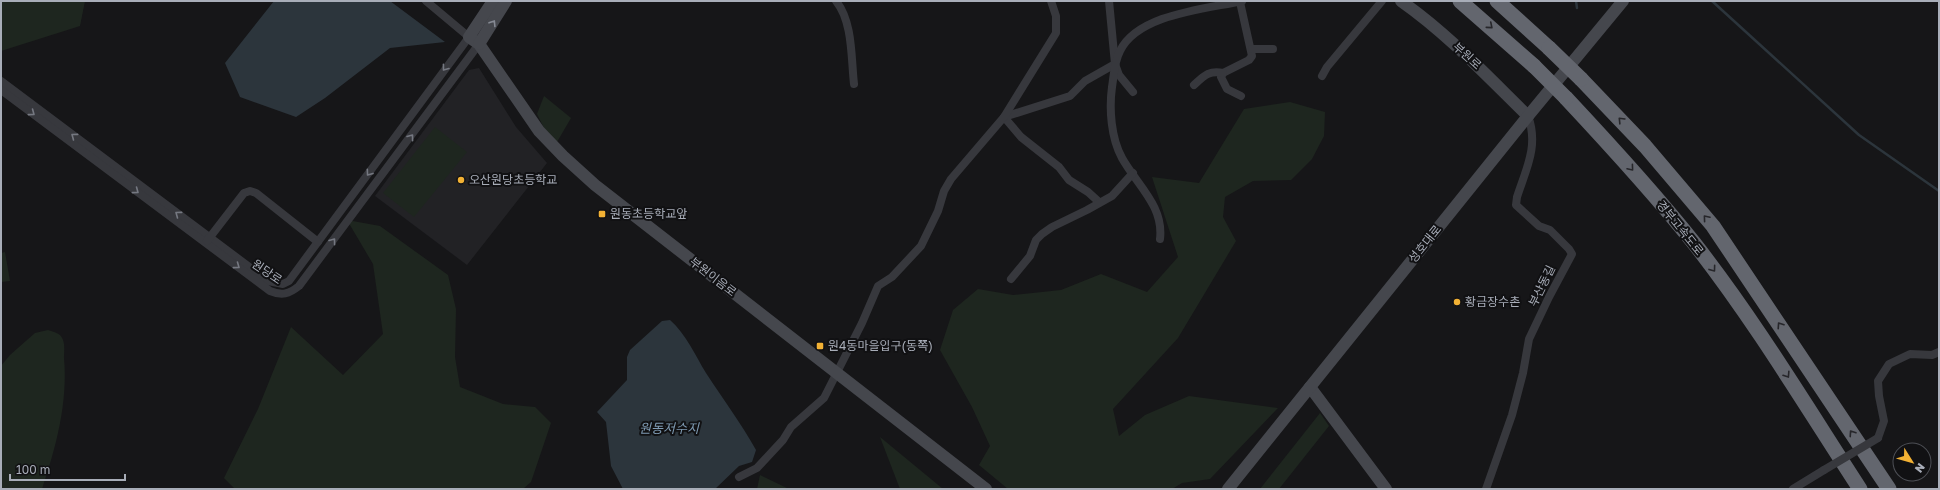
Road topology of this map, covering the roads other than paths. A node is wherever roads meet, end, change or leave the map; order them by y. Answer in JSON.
{"nodes":[{"id":1,"x":426,"y":1,"type":"edge"},
{"id":2,"x":493,"y":1,"type":"edge"},
{"id":3,"x":506,"y":1,"type":"edge"},
{"id":4,"x":836,"y":1,"type":"edge"},
{"id":5,"x":1051,"y":1,"type":"edge"},
{"id":6,"x":1109,"y":1,"type":"edge"},
{"id":7,"x":1241,"y":1,"type":"edge"},
{"id":8,"x":1382,"y":1,"type":"edge"},
{"id":9,"x":1401,"y":1,"type":"edge"},
{"id":10,"x":1460,"y":1,"type":"edge"},
{"id":11,"x":1497,"y":1,"type":"edge"},
{"id":12,"x":1623,"y":1,"type":"edge"},
{"id":13,"x":469,"y":37,"type":"junction"},
{"id":14,"x":479,"y":44,"type":"junction"},
{"id":15,"x":1252,"y":49,"type":"junction"},
{"id":16,"x":1273,"y":49,"type":"dead end"},
{"id":17,"x":1115,"y":64,"type":"junction"},
{"id":18,"x":1223,"y":73,"type":"junction"},
{"id":19,"x":1322,"y":76,"type":"dead end"},
{"id":20,"x":1,"y":81,"type":"edge"},
{"id":21,"x":854,"y":84,"type":"dead end"},
{"id":22,"x":1194,"y":85,"type":"dead end"},
{"id":23,"x":1,"y":90,"type":"edge"},
{"id":24,"x":1132,"y":92,"type":"dead end"},
{"id":25,"x":1241,"y":96,"type":"dead end"},
{"id":26,"x":1528,"y":116,"type":"junction"},
{"id":27,"x":1004,"y":117,"type":"junction"},
{"id":28,"x":1133,"y":173,"type":"junction"},
{"id":29,"x":1099,"y":202,"type":"junction"},
{"id":30,"x":1160,"y":239,"type":"dead end"},
{"id":31,"x":207,"y":240,"type":"junction"},
{"id":32,"x":318,"y":242,"type":"junction"},
{"id":33,"x":1012,"y":279,"type":"dead end"},
{"id":34,"x":1939,"y":352,"type":"edge"},
{"id":35,"x":837,"y":373,"type":"junction"},
{"id":36,"x":1310,"y":387,"type":"junction"},
{"id":37,"x":739,"y":477,"type":"dead end"},
{"id":38,"x":986,"y":489,"type":"edge"},
{"id":39,"x":1228,"y":489,"type":"edge"},
{"id":40,"x":1386,"y":489,"type":"edge"},
{"id":41,"x":1486,"y":489,"type":"edge"},
{"id":42,"x":1792,"y":489,"type":"edge"},
{"id":43,"x":1860,"y":489,"type":"edge"},
{"id":44,"x":1889,"y":489,"type":"edge"}],
"edges":[{"from":1,"to":13,"type":"street"},
{"from":2,"to":13,"type":"street"},
{"from":14,"to":3,"type":"street","one_way":true},
{"from":4,"to":21,"type":"street"},
{"from":5,"to":27,"type":"street"},
{"from":6,"to":17,"type":"street"},
{"from":7,"to":15,"type":"street"},
{"from":7,"to":17,"type":"street"},
{"from":8,"to":19,"type":"street"},
{"from":9,"to":26,"type":"street","name":"부원로"},
{"from":10,"to":43,"type":"highway","name":"경부고속도로","one_way":true,"bridge":true},
{"from":44,"to":11,"type":"highway","one_way":true,"bridge":true},
{"from":12,"to":26,"type":"street","name":"성호대로"},
{"from":13,"to":14,"type":"street","name":"부원이음로"},
{"from":13,"to":32,"type":"street","name":"원당로","one_way":true},
{"from":31,"to":14,"type":"street","name":"원당로","one_way":true},
{"from":14,"to":35,"type":"street","name":"부원이음로"},
{"from":15,"to":16,"type":"street"},
{"from":15,"to":18,"type":"street"},
{"from":17,"to":24,"type":"street"},
{"from":17,"to":27,"type":"street"},
{"from":17,"to":28,"type":"street"},
{"from":18,"to":22,"type":"street"},
{"from":18,"to":25,"type":"street"},
{"from":31,"to":20,"type":"street","name":"원당로","one_way":true},
{"from":23,"to":31,"type":"street","name":"원당로","one_way":true},
{"from":26,"to":36,"type":"street","name":"성호대로"},
{"from":26,"to":41,"type":"street","name":"부산동길"},
{"from":27,"to":29,"type":"street"},
{"from":27,"to":35,"type":"street"},
{"from":28,"to":29,"type":"street"},
{"from":28,"to":30,"type":"street"},
{"from":29,"to":33,"type":"street"},
{"from":31,"to":32,"type":"street","name":"원당로"},
{"from":31,"to":32,"type":"street"},
{"from":34,"to":42,"type":"street","bridge":true},
{"from":35,"to":37,"type":"street"},
{"from":35,"to":38,"type":"street","name":"부원이음로"},
{"from":36,"to":39,"type":"street","name":"성호대로"},
{"from":36,"to":40,"type":"street"}]}
